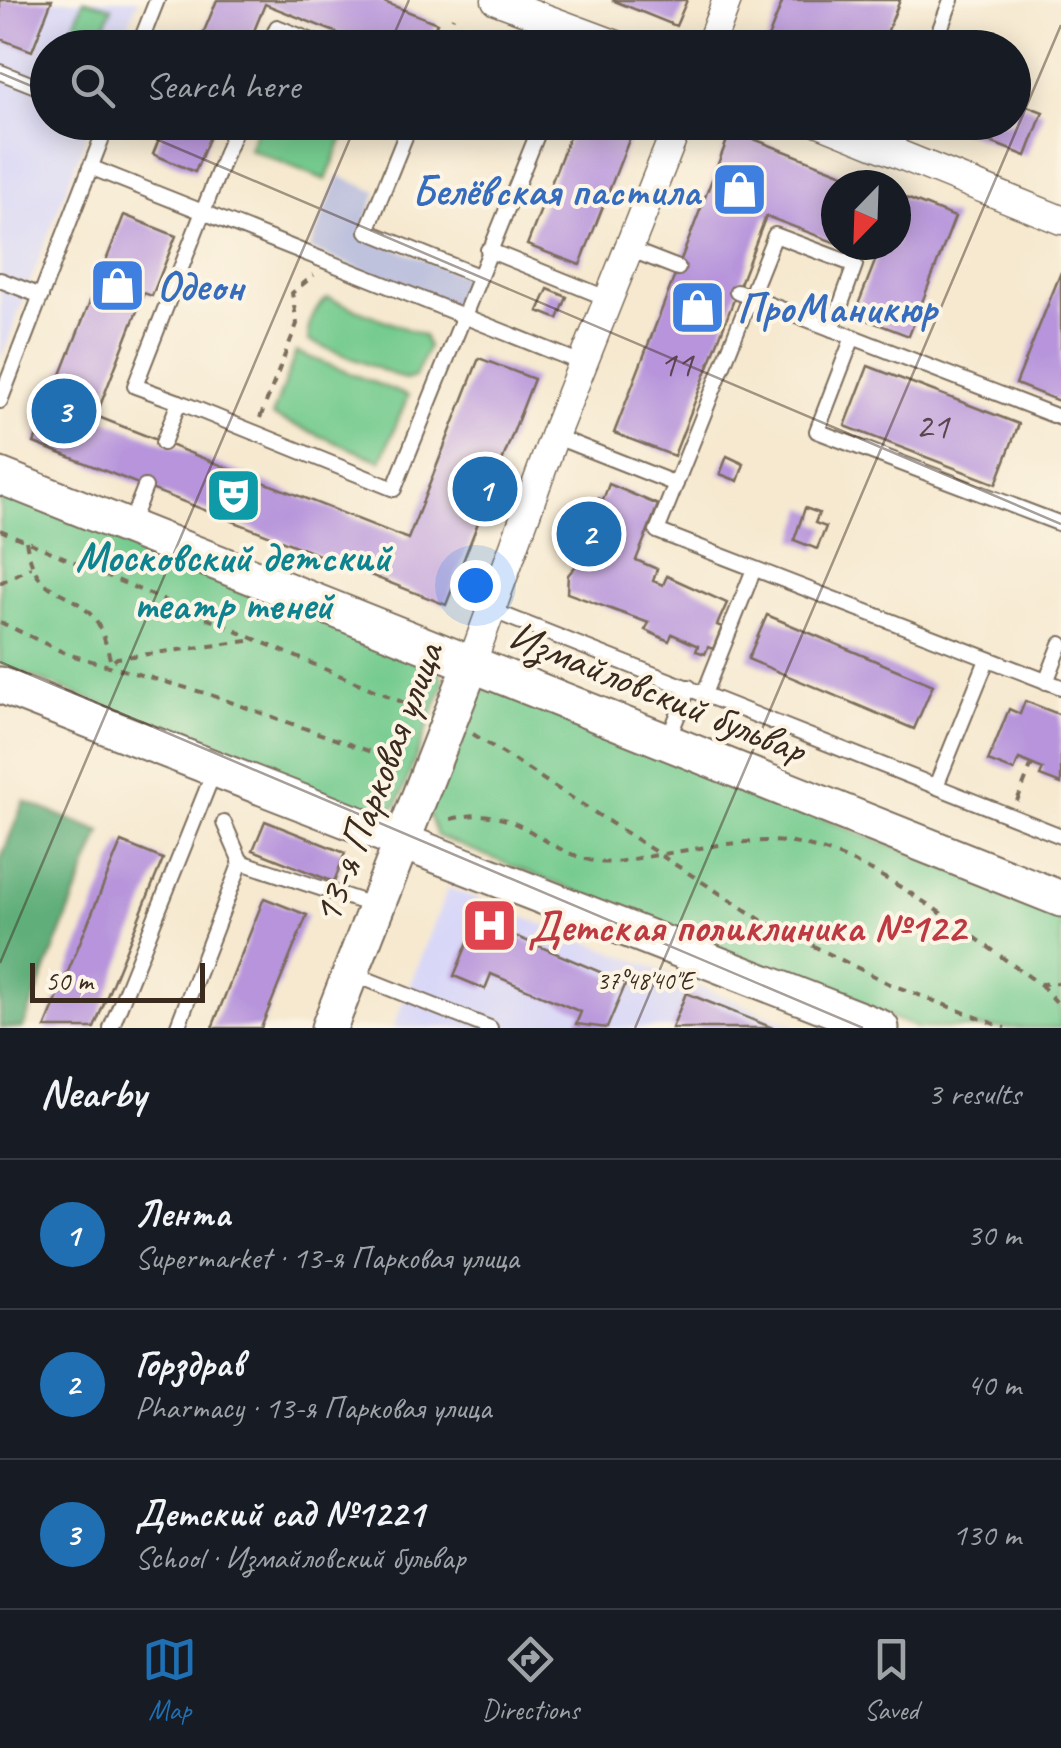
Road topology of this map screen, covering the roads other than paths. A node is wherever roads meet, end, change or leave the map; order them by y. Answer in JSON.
{"nodes":[{"id":1,"x":157,"y":0,"type":"edge"},
{"id":2,"x":496,"y":0,"type":"edge"},
{"id":3,"x":727,"y":0,"type":"edge"},
{"id":4,"x":950,"y":0,"type":"edge"},
{"id":5,"x":145,"y":30,"type":"edge"},
{"id":6,"x":577,"y":30,"type":"edge"},
{"id":7,"x":716,"y":30,"type":"edge"},
{"id":8,"x":939,"y":30,"type":"edge"},
{"id":9,"x":0,"y":72,"type":"edge"},
{"id":10,"x":30,"y":84,"type":"edge"},
{"id":11,"x":101,"y":140,"type":"edge"},
{"id":12,"x":231,"y":140,"type":"edge"},
{"id":13,"x":404,"y":140,"type":"edge"},
{"id":14,"x":535,"y":140,"type":"edge"},
{"id":15,"x":672,"y":140,"type":"edge"},
{"id":16,"x":864,"y":140,"type":"edge"},
{"id":17,"x":898,"y":140,"type":"edge"},
{"id":18,"x":894,"y":152,"type":"junction"},
{"id":19,"x":90,"y":167,"type":"junction"},
{"id":20,"x":202,"y":212,"type":"junction"},
{"id":21,"x":1061,"y":220,"type":"edge"},
{"id":22,"x":629,"y":248,"type":"junction"},
{"id":23,"x":488,"y":250,"type":"junction"},
{"id":24,"x":678,"y":268,"type":"dead end"},
{"id":25,"x":478,"y":276,"type":"junction"},
{"id":26,"x":0,"y":280,"type":"edge"},
{"id":27,"x":744,"y":295,"type":"junction"},
{"id":28,"x":40,"y":296,"type":"junction"},
{"id":29,"x":610,"y":299,"type":"junction"},
{"id":30,"x":461,"y":316,"type":"junction"},
{"id":31,"x":832,"y":329,"type":"junction"},
{"id":32,"x":852,"y":337,"type":"junction"},
{"id":33,"x":584,"y":364,"type":"junction"},
{"id":34,"x":0,"y":402,"type":"edge"},
{"id":35,"x":179,"y":402,"type":"junction"},
{"id":36,"x":1061,"y":418,"type":"edge"},
{"id":37,"x":554,"y":436,"type":"junction"},
{"id":38,"x":163,"y":442,"type":"dead end"},
{"id":39,"x":0,"y":476,"type":"edge"},
{"id":40,"x":676,"y":484,"type":"junction"},
{"id":41,"x":145,"y":487,"type":"dead end"},
{"id":42,"x":1061,"y":524,"type":"edge"},
{"id":43,"x":129,"y":528,"type":"junction"},
{"id":44,"x":754,"y":569,"type":"junction"},
{"id":45,"x":491,"y":610,"type":"junction"},
{"id":46,"x":1061,"y":644,"type":"edge"},
{"id":47,"x":987,"y":660,"type":"junction"},
{"id":48,"x":471,"y":665,"type":"junction"},
{"id":49,"x":0,"y":685,"type":"edge"},
{"id":50,"x":1054,"y":685,"type":"edge"},
{"id":51,"x":688,"y":687,"type":"junction"},
{"id":52,"x":704,"y":694,"type":"junction"},
{"id":53,"x":667,"y":742,"type":"junction"},
{"id":54,"x":215,"y":769,"type":"junction"},
{"id":55,"x":936,"y":786,"type":"junction"},
{"id":56,"x":224,"y":823,"type":"dead end"},
{"id":57,"x":1061,"y":836,"type":"edge"},
{"id":58,"x":400,"y":843,"type":"junction"},
{"id":59,"x":240,"y":862,"type":"junction"},
{"id":60,"x":1061,"y":899,"type":"edge"},
{"id":61,"x":376,"y":906,"type":"junction"},
{"id":62,"x":351,"y":973,"type":"junction"},
{"id":63,"x":111,"y":1028,"type":"edge"},
{"id":64,"x":177,"y":1028,"type":"edge"},
{"id":65,"x":330,"y":1028,"type":"edge"},
{"id":66,"x":490,"y":1028,"type":"edge"},
{"id":67,"x":882,"y":1028,"type":"edge"}],
"edges":[{"from":1,"to":5,"type":"lane"},
{"from":2,"to":6,"type":"street"},
{"from":3,"to":7,"type":"street"},
{"from":4,"to":8,"type":"lane"},
{"from":9,"to":10,"type":"lane"},
{"from":11,"to":19,"type":"lane"},
{"from":12,"to":20,"type":"lane"},
{"from":13,"to":25,"type":"lane"},
{"from":14,"to":23,"type":"lane"},
{"from":15,"to":22,"type":"street","name":"13-я Парковая улица"},
{"from":16,"to":18,"type":"street"},
{"from":17,"to":18,"type":"lane"},
{"from":18,"to":21,"type":"street"},
{"from":19,"to":20,"type":"lane"},
{"from":19,"to":28,"type":"lane"},
{"from":20,"to":30,"type":"lane"},
{"from":20,"to":35,"type":"lane"},
{"from":22,"to":24,"type":"lane"},
{"from":22,"to":29,"type":"street","name":"13-я Парковая улица"},
{"from":23,"to":25,"type":"lane"},
{"from":23,"to":29,"type":"lane"},
{"from":25,"to":30,"type":"lane"},
{"from":26,"to":28,"type":"lane"},
{"from":27,"to":31,"type":"lane"},
{"from":27,"to":31,"type":"lane"},
{"from":27,"to":40,"type":"lane"},
{"from":28,"to":34,"type":"lane"},
{"from":29,"to":33,"type":"street","name":"13-я Парковая улица"},
{"from":30,"to":33,"type":"lane"},
{"from":30,"to":35,"type":"lane"},
{"from":31,"to":32,"type":"lane"},
{"from":32,"to":36,"type":"lane"},
{"from":32,"to":42,"type":"lane"},
{"from":33,"to":37,"type":"street","name":"13-я Парковая улица"},
{"from":35,"to":38,"type":"lane"},
{"from":37,"to":40,"type":"lane"},
{"from":37,"to":45,"type":"street","name":"13-я Парковая улица"},
{"from":39,"to":43,"type":"street","name":"Измайловский бульвар"},
{"from":40,"to":44,"type":"lane"},
{"from":41,"to":43,"type":"lane"},
{"from":43,"to":48,"type":"street","name":"Измайловский бульвар"},
{"from":44,"to":47,"type":"lane"},
{"from":44,"to":52,"type":"lane"},
{"from":45,"to":48,"type":"street","name":"13-я Парковая улица"},
{"from":45,"to":51,"type":"lane"},
{"from":46,"to":50,"type":"lane"},
{"from":47,"to":50,"type":"lane"},
{"from":47,"to":55,"type":"lane"},
{"from":48,"to":53,"type":"street","name":"Измайловский бульвар"},
{"from":48,"to":58,"type":"street","name":"13-я Парковая улица"},
{"from":49,"to":54,"type":"street"},
{"from":51,"to":52,"type":"lane"},
{"from":51,"to":53,"type":"lane"},
{"from":52,"to":55,"type":"lane"},
{"from":53,"to":60,"type":"street","name":"Измайловский бульвар"},
{"from":54,"to":58,"type":"street"},
{"from":54,"to":63,"type":"lane"},
{"from":55,"to":57,"type":"lane"},
{"from":56,"to":59,"type":"lane"},
{"from":58,"to":61,"type":"street","name":"13-я Парковая улица"},
{"from":58,"to":67,"type":"street"},
{"from":59,"to":61,"type":"lane"},
{"from":59,"to":64,"type":"lane"},
{"from":61,"to":62,"type":"street","name":"13-я Парковая улица"},
{"from":62,"to":65,"type":"street","name":"13-я Парковая улица"},
{"from":62,"to":66,"type":"lane"}]}
